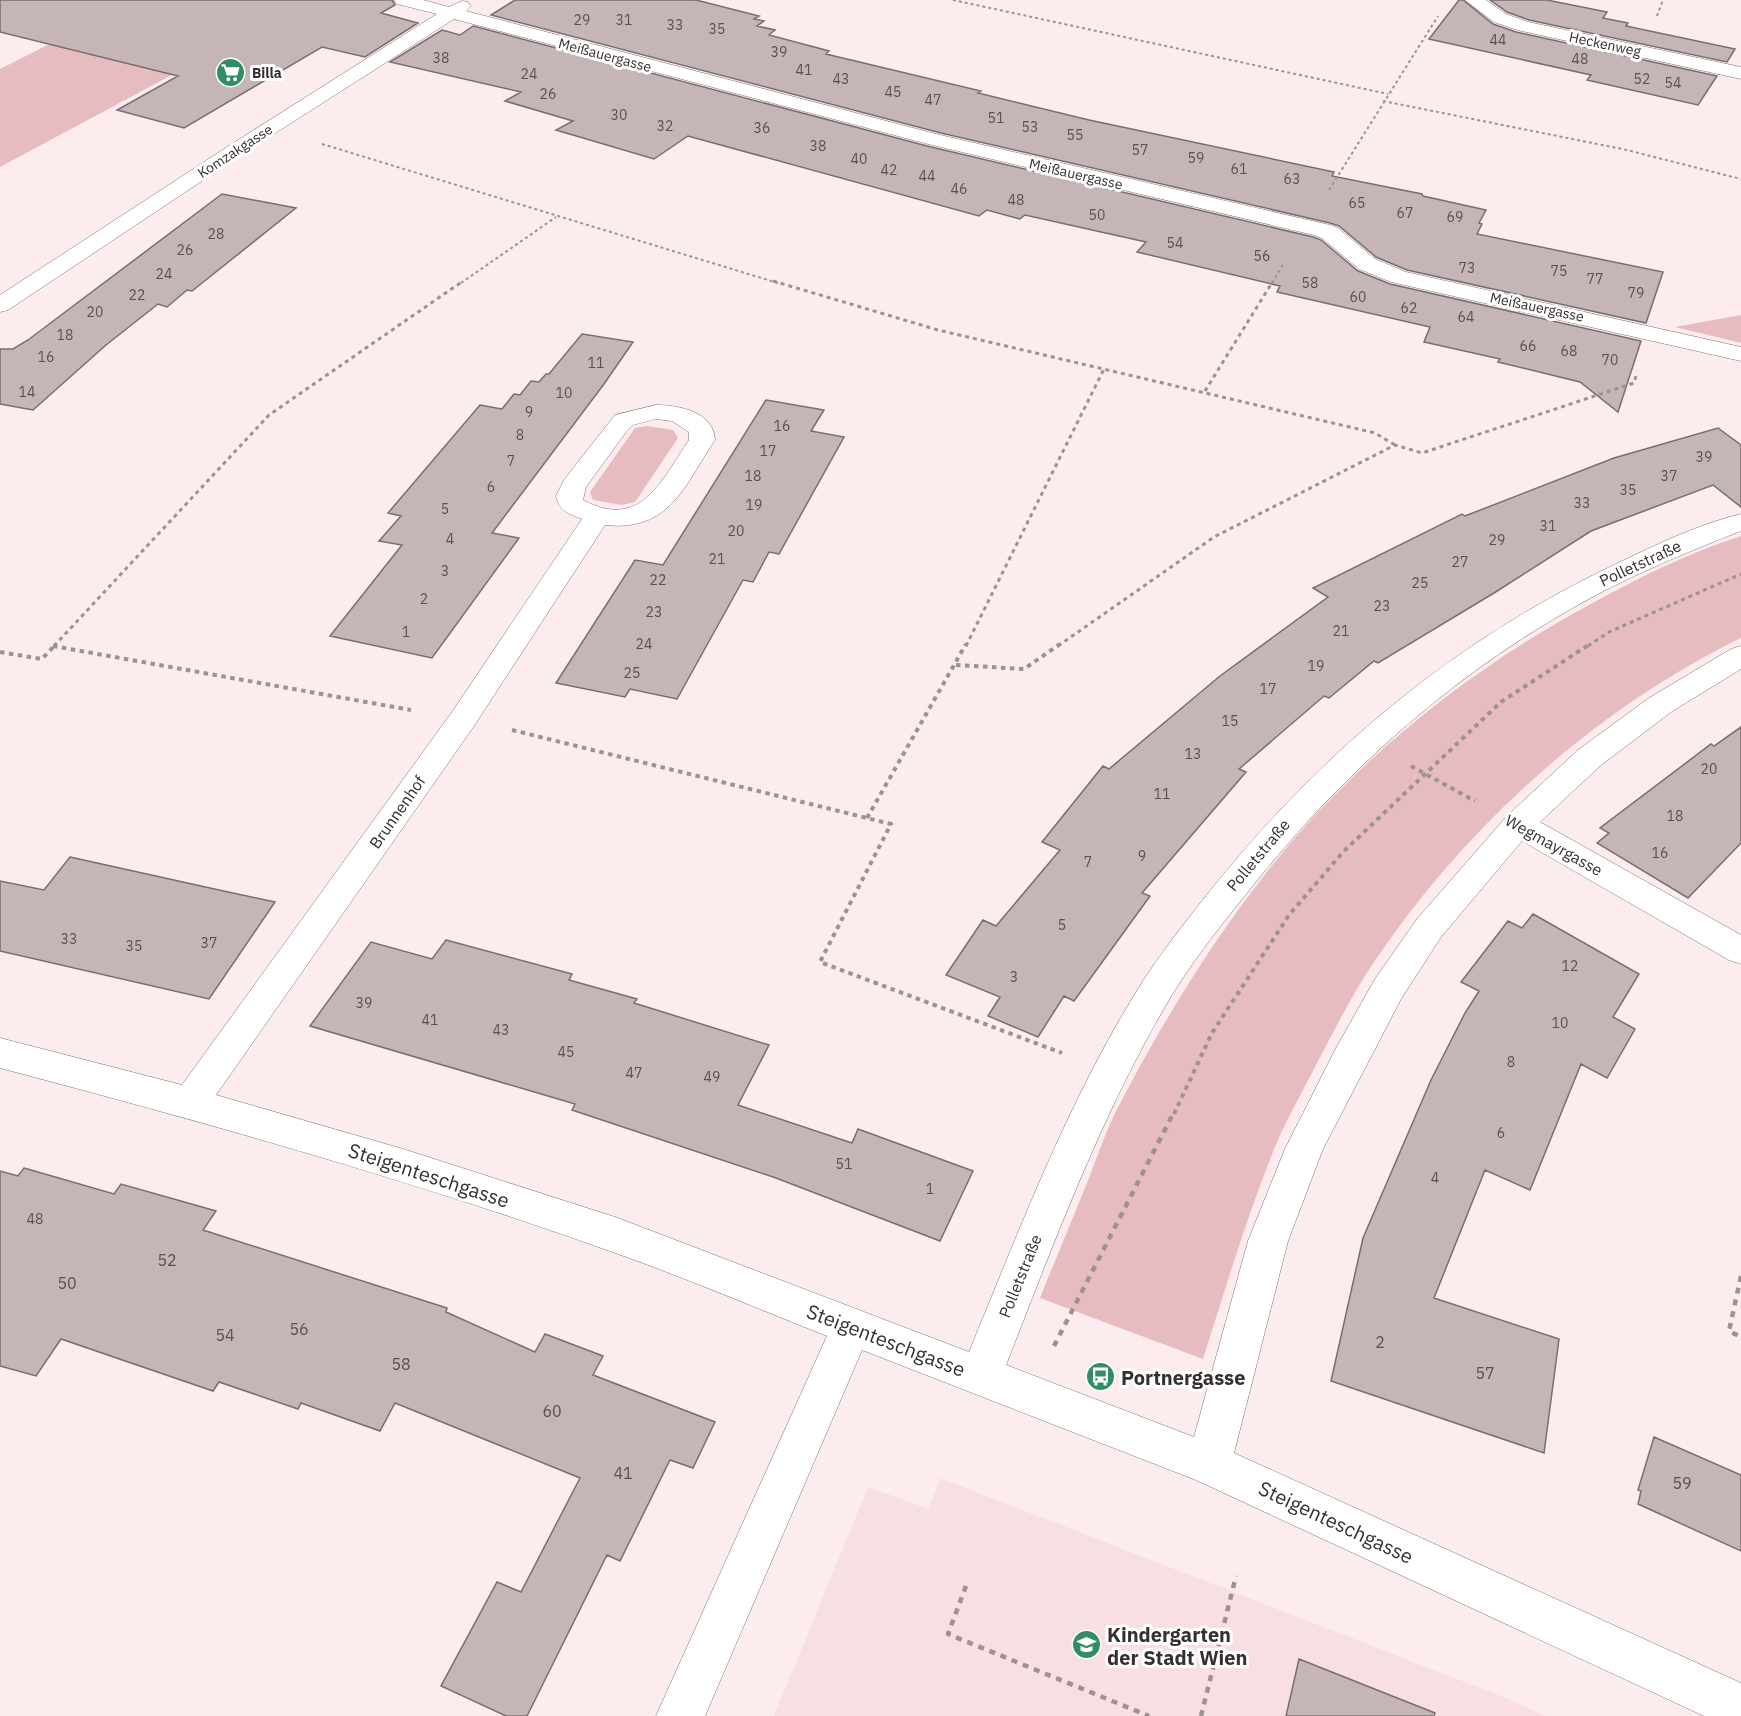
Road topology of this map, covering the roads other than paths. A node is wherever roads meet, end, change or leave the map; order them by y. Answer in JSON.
{"nodes":[{"id":1,"x":403,"y":0,"type":"edge"},
{"id":2,"x":473,"y":0,"type":"edge"},
{"id":3,"x":1474,"y":0,"type":"edge"},
{"id":4,"x":451,"y":12,"type":"junction"},
{"id":5,"x":1741,"y":73,"type":"edge"},
{"id":6,"x":0,"y":305,"type":"edge"},
{"id":7,"x":1741,"y":354,"type":"edge"},
{"id":8,"x":597,"y":517,"type":"junction"},
{"id":9,"x":1741,"y":522,"type":"edge"},
{"id":10,"x":1741,"y":656,"type":"edge"},
{"id":11,"x":1518,"y":824,"type":"junction"},
{"id":12,"x":1741,"y":951,"type":"edge"},
{"id":13,"x":0,"y":1053,"type":"edge"},
{"id":14,"x":190,"y":1103,"type":"junction"},
{"id":15,"x":852,"y":1326,"type":"junction"},
{"id":16,"x":980,"y":1377,"type":"junction"},
{"id":17,"x":1209,"y":1464,"type":"junction"},
{"id":18,"x":1741,"y":1708,"type":"edge"},
{"id":19,"x":681,"y":1716,"type":"edge"}],
"edges":[{"from":1,"to":4,"type":"street","name":"Meißauergasse"},
{"from":2,"to":4,"type":"street","name":"Komzakgasse"},
{"from":3,"to":5,"type":"street","name":"Heckenweg"},
{"from":4,"to":6,"type":"street","name":"Komzakgasse"},
{"from":4,"to":7,"type":"street","name":"Meißauergasse"},
{"from":8,"to":8,"type":"street"},
{"from":8,"to":14,"type":"street","name":"Brunnenhof"},
{"from":9,"to":16,"type":"street","name":"Polletstraße"},
{"from":10,"to":11,"type":"street"},
{"from":11,"to":12,"type":"street","name":"Wegmayrgasse"},
{"from":11,"to":17,"type":"street"},
{"from":13,"to":14,"type":"street","name":"Steigenteschgasse"},
{"from":14,"to":15,"type":"street","name":"Steigenteschgasse"},
{"from":15,"to":16,"type":"street","name":"Steigenteschgasse"},
{"from":15,"to":19,"type":"street"},
{"from":16,"to":17,"type":"street","name":"Steigenteschgasse"},
{"from":17,"to":18,"type":"street","name":"Steigenteschgasse"}]}
